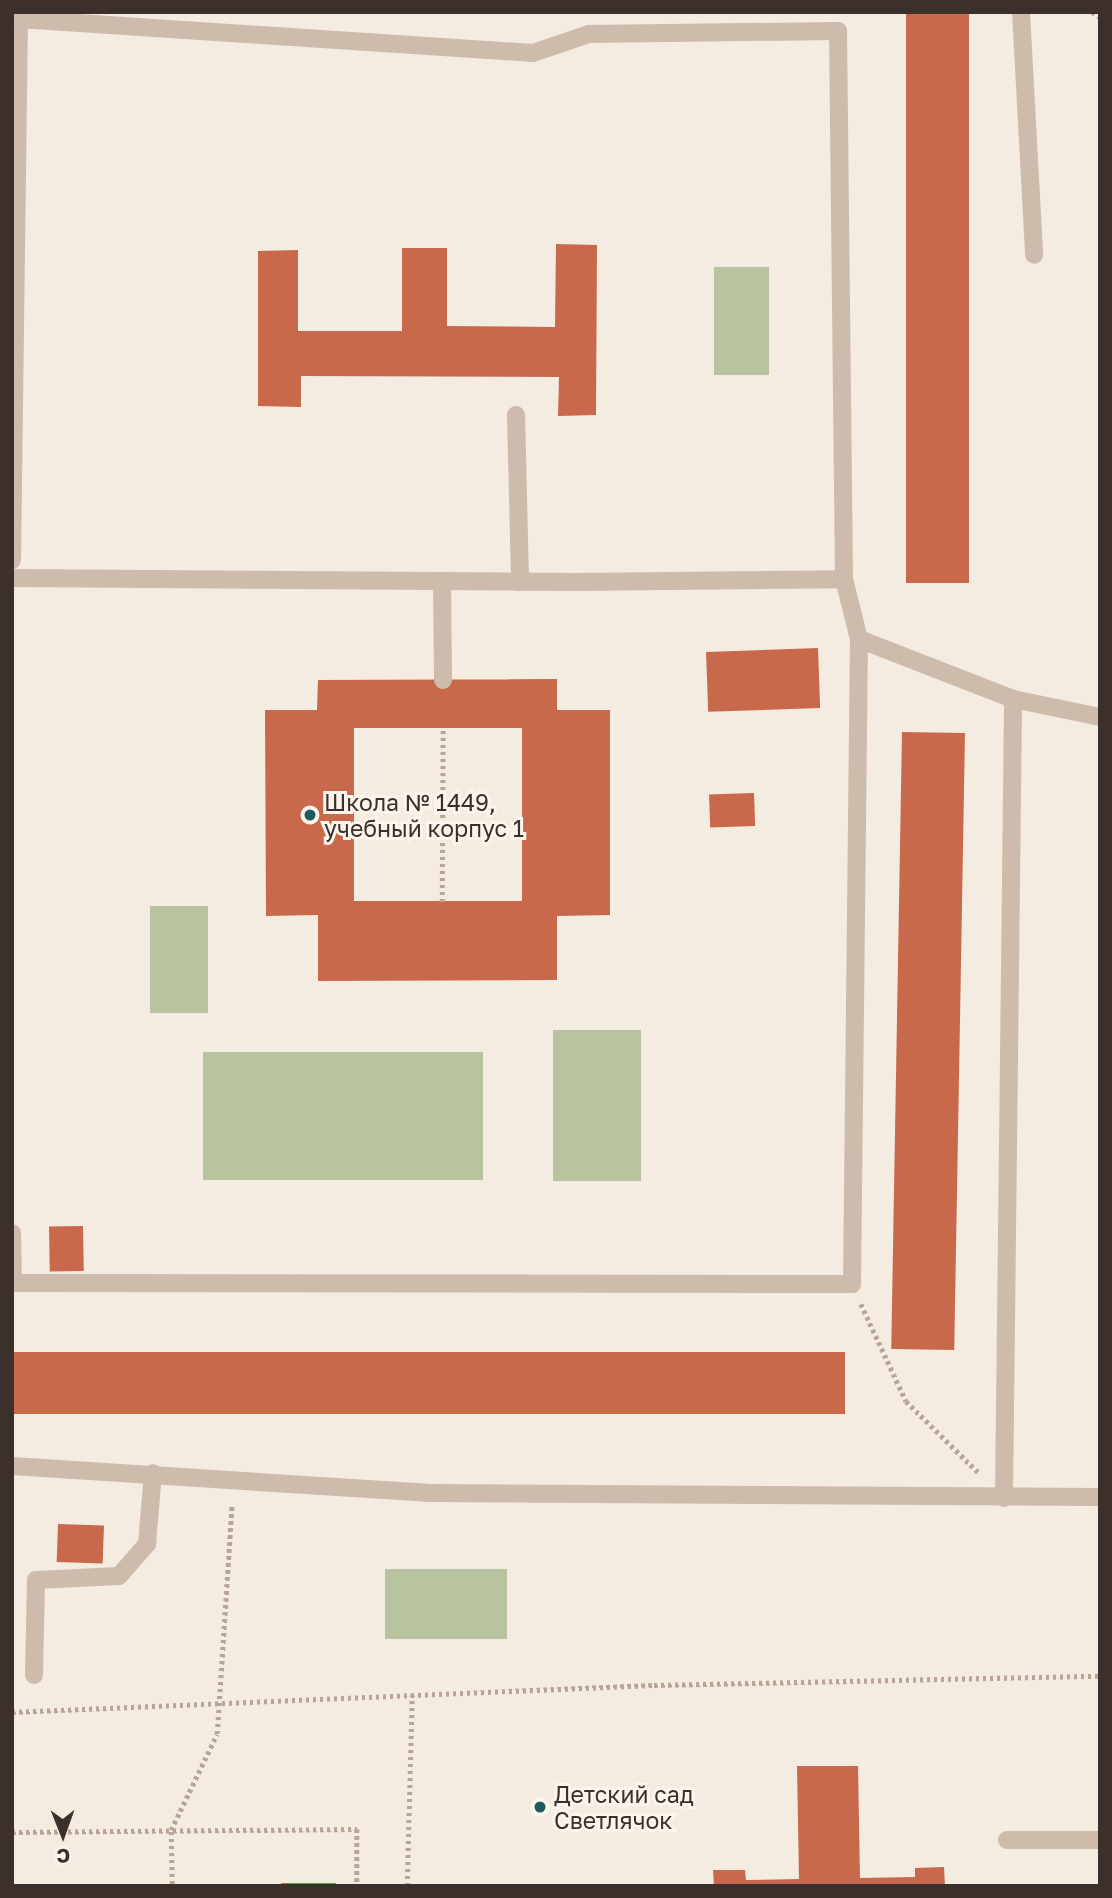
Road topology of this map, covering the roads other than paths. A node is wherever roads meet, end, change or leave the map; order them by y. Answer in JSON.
{"nodes":[{"id":1,"x":1021,"y":12,"type":"edge"},
{"id":2,"x":17,"y":16,"type":"edge"},
{"id":3,"x":1034,"y":255,"type":"dead end"},
{"id":4,"x":516,"y":415,"type":"dead end"},
{"id":5,"x":12,"y":560,"type":"edge"},
{"id":6,"x":12,"y":578,"type":"edge"},
{"id":7,"x":844,"y":579,"type":"junction"},
{"id":8,"x":442,"y":581,"type":"junction"},
{"id":9,"x":520,"y":582,"type":"junction"},
{"id":10,"x":859,"y":639,"type":"junction"},
{"id":11,"x":443,"y":680,"type":"dead end"},
{"id":12,"x":1013,"y":699,"type":"junction"},
{"id":13,"x":1100,"y":717,"type":"edge"},
{"id":14,"x":12,"y":1233,"type":"edge"},
{"id":15,"x":12,"y":1466,"type":"edge"},
{"id":16,"x":153,"y":1473,"type":"junction"},
{"id":17,"x":1100,"y":1497,"type":"edge"},
{"id":18,"x":1004,"y":1498,"type":"junction"},
{"id":19,"x":34,"y":1675,"type":"dead end"},
{"id":20,"x":1007,"y":1840,"type":"dead end"},
{"id":21,"x":1100,"y":1840,"type":"edge"}],
"edges":[{"from":1,"to":3,"type":"lane"},
{"from":2,"to":5,"type":"lane"},
{"from":2,"to":7,"type":"lane"},
{"from":4,"to":9,"type":"lane"},
{"from":6,"to":8,"type":"lane"},
{"from":7,"to":9,"type":"lane"},
{"from":7,"to":10,"type":"lane"},
{"from":8,"to":9,"type":"lane"},
{"from":8,"to":11,"type":"lane"},
{"from":10,"to":12,"type":"lane"},
{"from":10,"to":14,"type":"lane"},
{"from":12,"to":13,"type":"lane"},
{"from":12,"to":18,"type":"lane"},
{"from":15,"to":16,"type":"lane"},
{"from":16,"to":18,"type":"lane"},
{"from":16,"to":19,"type":"lane"},
{"from":17,"to":18,"type":"lane"},
{"from":20,"to":21,"type":"lane"}]}
